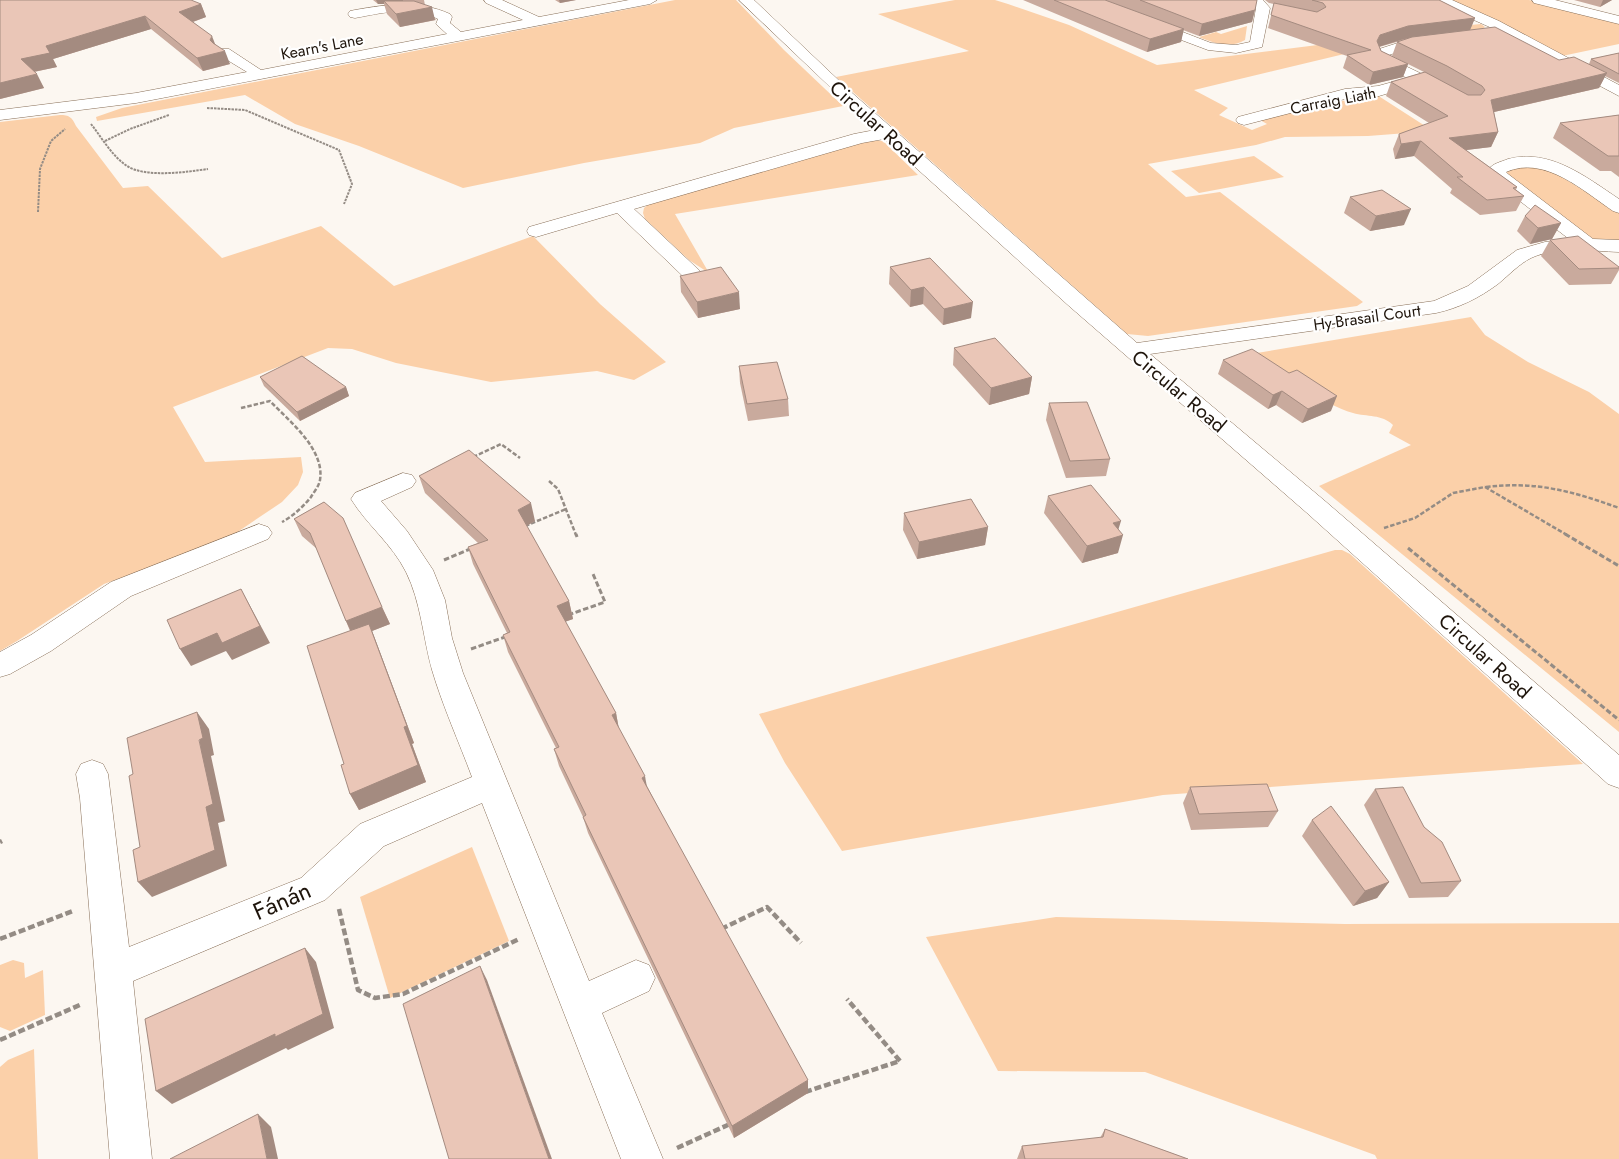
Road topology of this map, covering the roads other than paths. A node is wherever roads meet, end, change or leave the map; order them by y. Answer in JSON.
{"nodes":[{"id":1,"x":490,"y":0,"type":"edge"},
{"id":2,"x":650,"y":0,"type":"edge"},
{"id":3,"x":746,"y":0,"type":"edge"},
{"id":4,"x":1088,"y":0,"type":"edge"},
{"id":5,"x":1441,"y":0,"type":"edge"},
{"id":6,"x":1539,"y":0,"type":"edge"},
{"id":7,"x":1260,"y":4,"type":"edge"},
{"id":8,"x":1280,"y":12,"type":"edge"},
{"id":9,"x":355,"y":14,"type":"dead end"},
{"id":10,"x":1619,"y":20,"type":"edge"},
{"id":11,"x":538,"y":22,"type":"junction"},
{"id":12,"x":443,"y":24,"type":"junction"},
{"id":13,"x":426,"y":27,"type":"dead end"},
{"id":14,"x":1507,"y":32,"type":"junction"},
{"id":15,"x":458,"y":37,"type":"junction"},
{"id":16,"x":224,"y":52,"type":"edge"},
{"id":17,"x":258,"y":76,"type":"junction"},
{"id":18,"x":1422,"y":79,"type":"junction"},
{"id":19,"x":1619,"y":91,"type":"edge"},
{"id":20,"x":1460,"y":100,"type":"edge"},
{"id":21,"x":0,"y":115,"type":"edge"},
{"id":22,"x":1242,"y":119,"type":"dead end"},
{"id":23,"x":887,"y":133,"type":"junction"},
{"id":24,"x":621,"y":207,"type":"junction"},
{"id":25,"x":1619,"y":207,"type":"edge"},
{"id":26,"x":536,"y":231,"type":"dead end"},
{"id":27,"x":1588,"y":245,"type":"junction"},
{"id":28,"x":1619,"y":246,"type":"edge"},
{"id":29,"x":695,"y":277,"type":"edge"},
{"id":30,"x":1132,"y":350,"type":"junction"},
{"id":31,"x":403,"y":481,"type":"dead end"},
{"id":32,"x":259,"y":533,"type":"road end"},
{"id":33,"x":0,"y":666,"type":"edge"},
{"id":34,"x":92,"y":774,"type":"dead end"},
{"id":35,"x":1619,"y":774,"type":"edge"},
{"id":36,"x":490,"y":784,"type":"junction"},
{"id":37,"x":636,"y":978,"type":"dead end"},
{"id":38,"x":114,"y":981,"type":"junction"},
{"id":39,"x":579,"y":1004,"type":"junction"},
{"id":40,"x":131,"y":1159,"type":"edge"},
{"id":41,"x":642,"y":1159,"type":"edge"}],
"edges":[{"from":1,"to":11,"type":"street"},
{"from":2,"to":11,"type":"street","name":"Kearn's Lane"},
{"from":3,"to":23,"type":"street","name":"Circular Road"},
{"from":4,"to":7,"type":"street"},
{"from":5,"to":14,"type":"street"},
{"from":6,"to":10,"type":"street"},
{"from":7,"to":8,"type":"street"},
{"from":9,"to":12,"type":"street"},
{"from":11,"to":15,"type":"street","name":"Kearn's Lane"},
{"from":12,"to":13,"type":"street"},
{"from":12,"to":15,"type":"street"},
{"from":14,"to":18,"type":"street","name":"Carraig Liath"},
{"from":14,"to":19,"type":"street"},
{"from":15,"to":17,"type":"street","name":"Kearn's Lane"},
{"from":16,"to":17,"type":"street"},
{"from":17,"to":21,"type":"street","name":"Kearn's Lane"},
{"from":18,"to":20,"type":"street","name":"Carraig Liath"},
{"from":18,"to":22,"type":"street","name":"Carraig Liath"},
{"from":23,"to":24,"type":"street"},
{"from":23,"to":30,"type":"street","name":"Circular Road"},
{"from":24,"to":26,"type":"street"},
{"from":24,"to":29,"type":"street"},
{"from":25,"to":27,"type":"street"},
{"from":27,"to":28,"type":"street","name":"Hy-Brasail Court"},
{"from":27,"to":30,"type":"street","name":"Hy-Brasail Court"},
{"from":30,"to":35,"type":"street","name":"Circular Road"},
{"from":31,"to":36,"type":"street"},
{"from":32,"to":33,"type":"street"},
{"from":34,"to":38,"type":"street"},
{"from":36,"to":38,"type":"street","name":"Fánán"},
{"from":36,"to":39,"type":"street"},
{"from":37,"to":39,"type":"street"},
{"from":38,"to":40,"type":"street"},
{"from":39,"to":41,"type":"street"}]}
